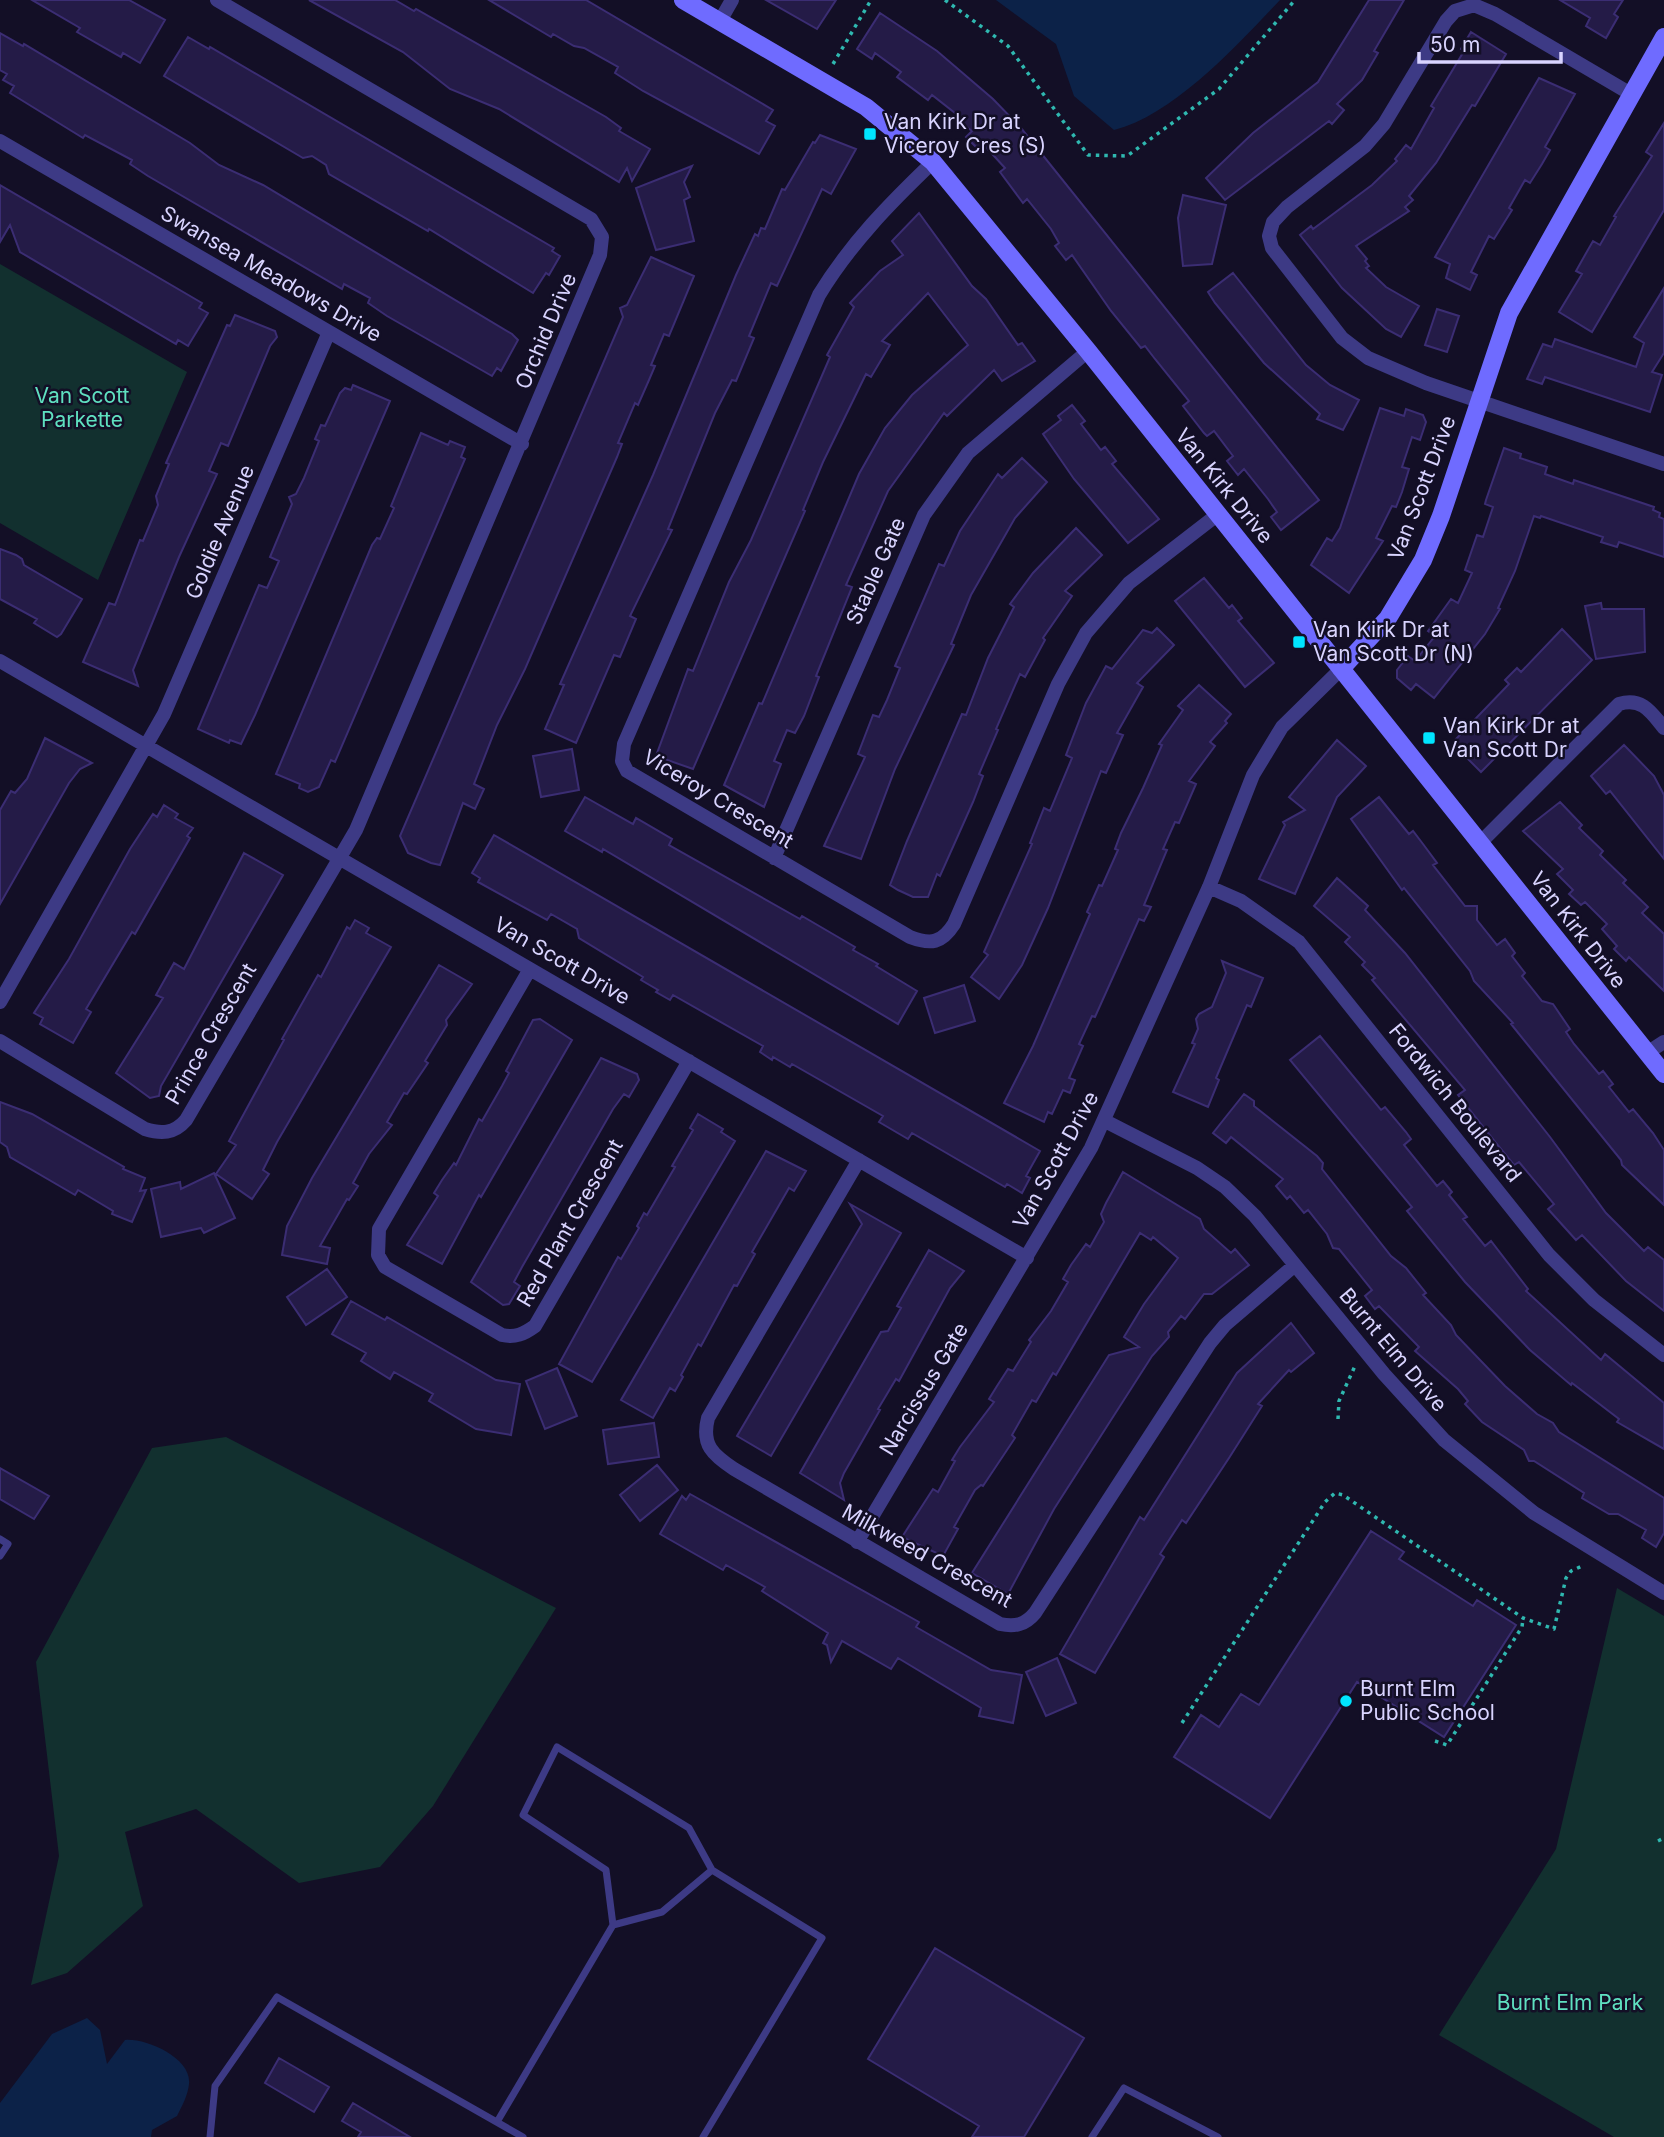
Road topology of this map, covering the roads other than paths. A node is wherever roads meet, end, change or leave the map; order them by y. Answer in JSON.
{"nodes":[{"id":1,"x":217,"y":0,"type":"edge"},
{"id":2,"x":683,"y":0,"type":"edge"},
{"id":3,"x":732,"y":0,"type":"edge"},
{"id":4,"x":720,"y":22,"type":"junction"},
{"id":5,"x":1664,"y":37,"type":"edge"},
{"id":6,"x":1631,"y":94,"type":"junction"},
{"id":7,"x":0,"y":141,"type":"edge"},
{"id":8,"x":933,"y":162,"type":"junction"},
{"id":9,"x":329,"y":332,"type":"junction"},
{"id":10,"x":1088,"y":351,"type":"junction"},
{"id":11,"x":1478,"y":401,"type":"junction"},
{"id":12,"x":522,"y":444,"type":"junction"},
{"id":13,"x":1664,"y":464,"type":"edge"},
{"id":14,"x":1217,"y":515,"type":"junction"},
{"id":15,"x":0,"y":661,"type":"edge"},
{"id":16,"x":1340,"y":669,"type":"junction"},
{"id":17,"x":1664,"y":729,"type":"edge"},
{"id":18,"x":148,"y":747,"type":"junction"},
{"id":19,"x":1480,"y":843,"type":"junction"},
{"id":20,"x":340,"y":857,"type":"junction"},
{"id":21,"x":774,"y":858,"type":"junction"},
{"id":22,"x":1209,"y":887,"type":"junction"},
{"id":23,"x":530,"y":968,"type":"junction"},
{"id":24,"x":0,"y":1002,"type":"edge"},
{"id":25,"x":0,"y":1041,"type":"edge"},
{"id":26,"x":1664,"y":1042,"type":"edge"},
{"id":27,"x":1647,"y":1053,"type":"junction"},
{"id":28,"x":689,"y":1061,"type":"junction"},
{"id":29,"x":1664,"y":1074,"type":"edge"},
{"id":30,"x":1105,"y":1121,"type":"junction"},
{"id":31,"x":859,"y":1160,"type":"junction"},
{"id":32,"x":1027,"y":1258,"type":"junction"},
{"id":33,"x":1295,"y":1265,"type":"junction"},
{"id":34,"x":1664,"y":1355,"type":"edge"},
{"id":35,"x":0,"y":1539,"type":"edge"},
{"id":36,"x":857,"y":1542,"type":"junction"},
{"id":37,"x":0,"y":1556,"type":"edge"},
{"id":38,"x":1664,"y":1593,"type":"edge"},
{"id":39,"x":712,"y":1870,"type":"junction"},
{"id":40,"x":613,"y":1925,"type":"junction"},
{"id":41,"x":497,"y":2122,"type":"junction"},
{"id":42,"x":210,"y":2137,"type":"edge"},
{"id":43,"x":523,"y":2137,"type":"edge"},
{"id":44,"x":703,"y":2137,"type":"edge"},
{"id":45,"x":1092,"y":2137,"type":"edge"},
{"id":46,"x":1218,"y":2137,"type":"edge"}],
"edges":[{"from":1,"to":12,"type":"street","name":"Orchid Drive"},
{"from":2,"to":4,"type":"street","name":"Van Kirk Drive"},
{"from":3,"to":4,"type":"street"},
{"from":4,"to":8,"type":"street","name":"Van Kirk Drive"},
{"from":5,"to":6,"type":"street","name":"Van Scott Drive"},
{"from":6,"to":11,"type":"street","name":"Van Scott Drive"},
{"from":6,"to":11,"type":"street"},
{"from":7,"to":9,"type":"street","name":"Swansea Meadows Drive"},
{"from":8,"to":10,"type":"street","name":"Van Kirk Drive"},
{"from":8,"to":21,"type":"street","name":"Viceroy Crescent"},
{"from":9,"to":12,"type":"street","name":"Swansea Meadows Drive"},
{"from":9,"to":18,"type":"street","name":"Goldie Avenue"},
{"from":10,"to":14,"type":"street","name":"Van Kirk Drive"},
{"from":10,"to":21,"type":"street","name":"Stable Gate"},
{"from":11,"to":13,"type":"street"},
{"from":11,"to":16,"type":"street","name":"Van Scott Drive"},
{"from":12,"to":20,"type":"street","name":"Orchid Drive"},
{"from":14,"to":16,"type":"street","name":"Van Kirk Drive"},
{"from":14,"to":21,"type":"street","name":"Viceroy Crescent"},
{"from":15,"to":18,"type":"street","name":"Van Scott Drive"},
{"from":16,"to":19,"type":"street","name":"Van Kirk Drive"},
{"from":16,"to":22,"type":"street","name":"Van Scott Drive"},
{"from":17,"to":19,"type":"street"},
{"from":18,"to":20,"type":"street","name":"Van Scott Drive"},
{"from":18,"to":24,"type":"street"},
{"from":19,"to":27,"type":"street","name":"Van Kirk Drive"},
{"from":20,"to":23,"type":"street","name":"Van Scott Drive"},
{"from":20,"to":25,"type":"street","name":"Prince Crescent"},
{"from":22,"to":30,"type":"street","name":"Van Scott Drive"},
{"from":22,"to":34,"type":"street","name":"Fordwich Boulevard"},
{"from":23,"to":28,"type":"street","name":"Van Scott Drive"},
{"from":23,"to":28,"type":"street","name":"Red Plant Crescent"},
{"from":26,"to":27,"type":"street"},
{"from":27,"to":29,"type":"street","name":"Van Kirk Drive"},
{"from":28,"to":31,"type":"street","name":"Van Scott Drive"},
{"from":30,"to":32,"type":"street","name":"Van Scott Drive"},
{"from":30,"to":33,"type":"street","name":"Burnt Elm Drive"},
{"from":31,"to":32,"type":"street","name":"Van Scott Drive"},
{"from":31,"to":36,"type":"street","name":"Milkweed Crescent"},
{"from":32,"to":36,"type":"street","name":"Narcissus Gate"},
{"from":33,"to":36,"type":"street","name":"Milkweed Crescent"},
{"from":33,"to":38,"type":"street","name":"Burnt Elm Drive"},
{"from":35,"to":37,"type":"lane"},
{"from":39,"to":40,"type":"lane"},
{"from":39,"to":40,"type":"lane"},
{"from":39,"to":44,"type":"lane"},
{"from":40,"to":41,"type":"lane"},
{"from":41,"to":42,"type":"lane"},
{"from":41,"to":43,"type":"lane"},
{"from":45,"to":46,"type":"lane"}]}
